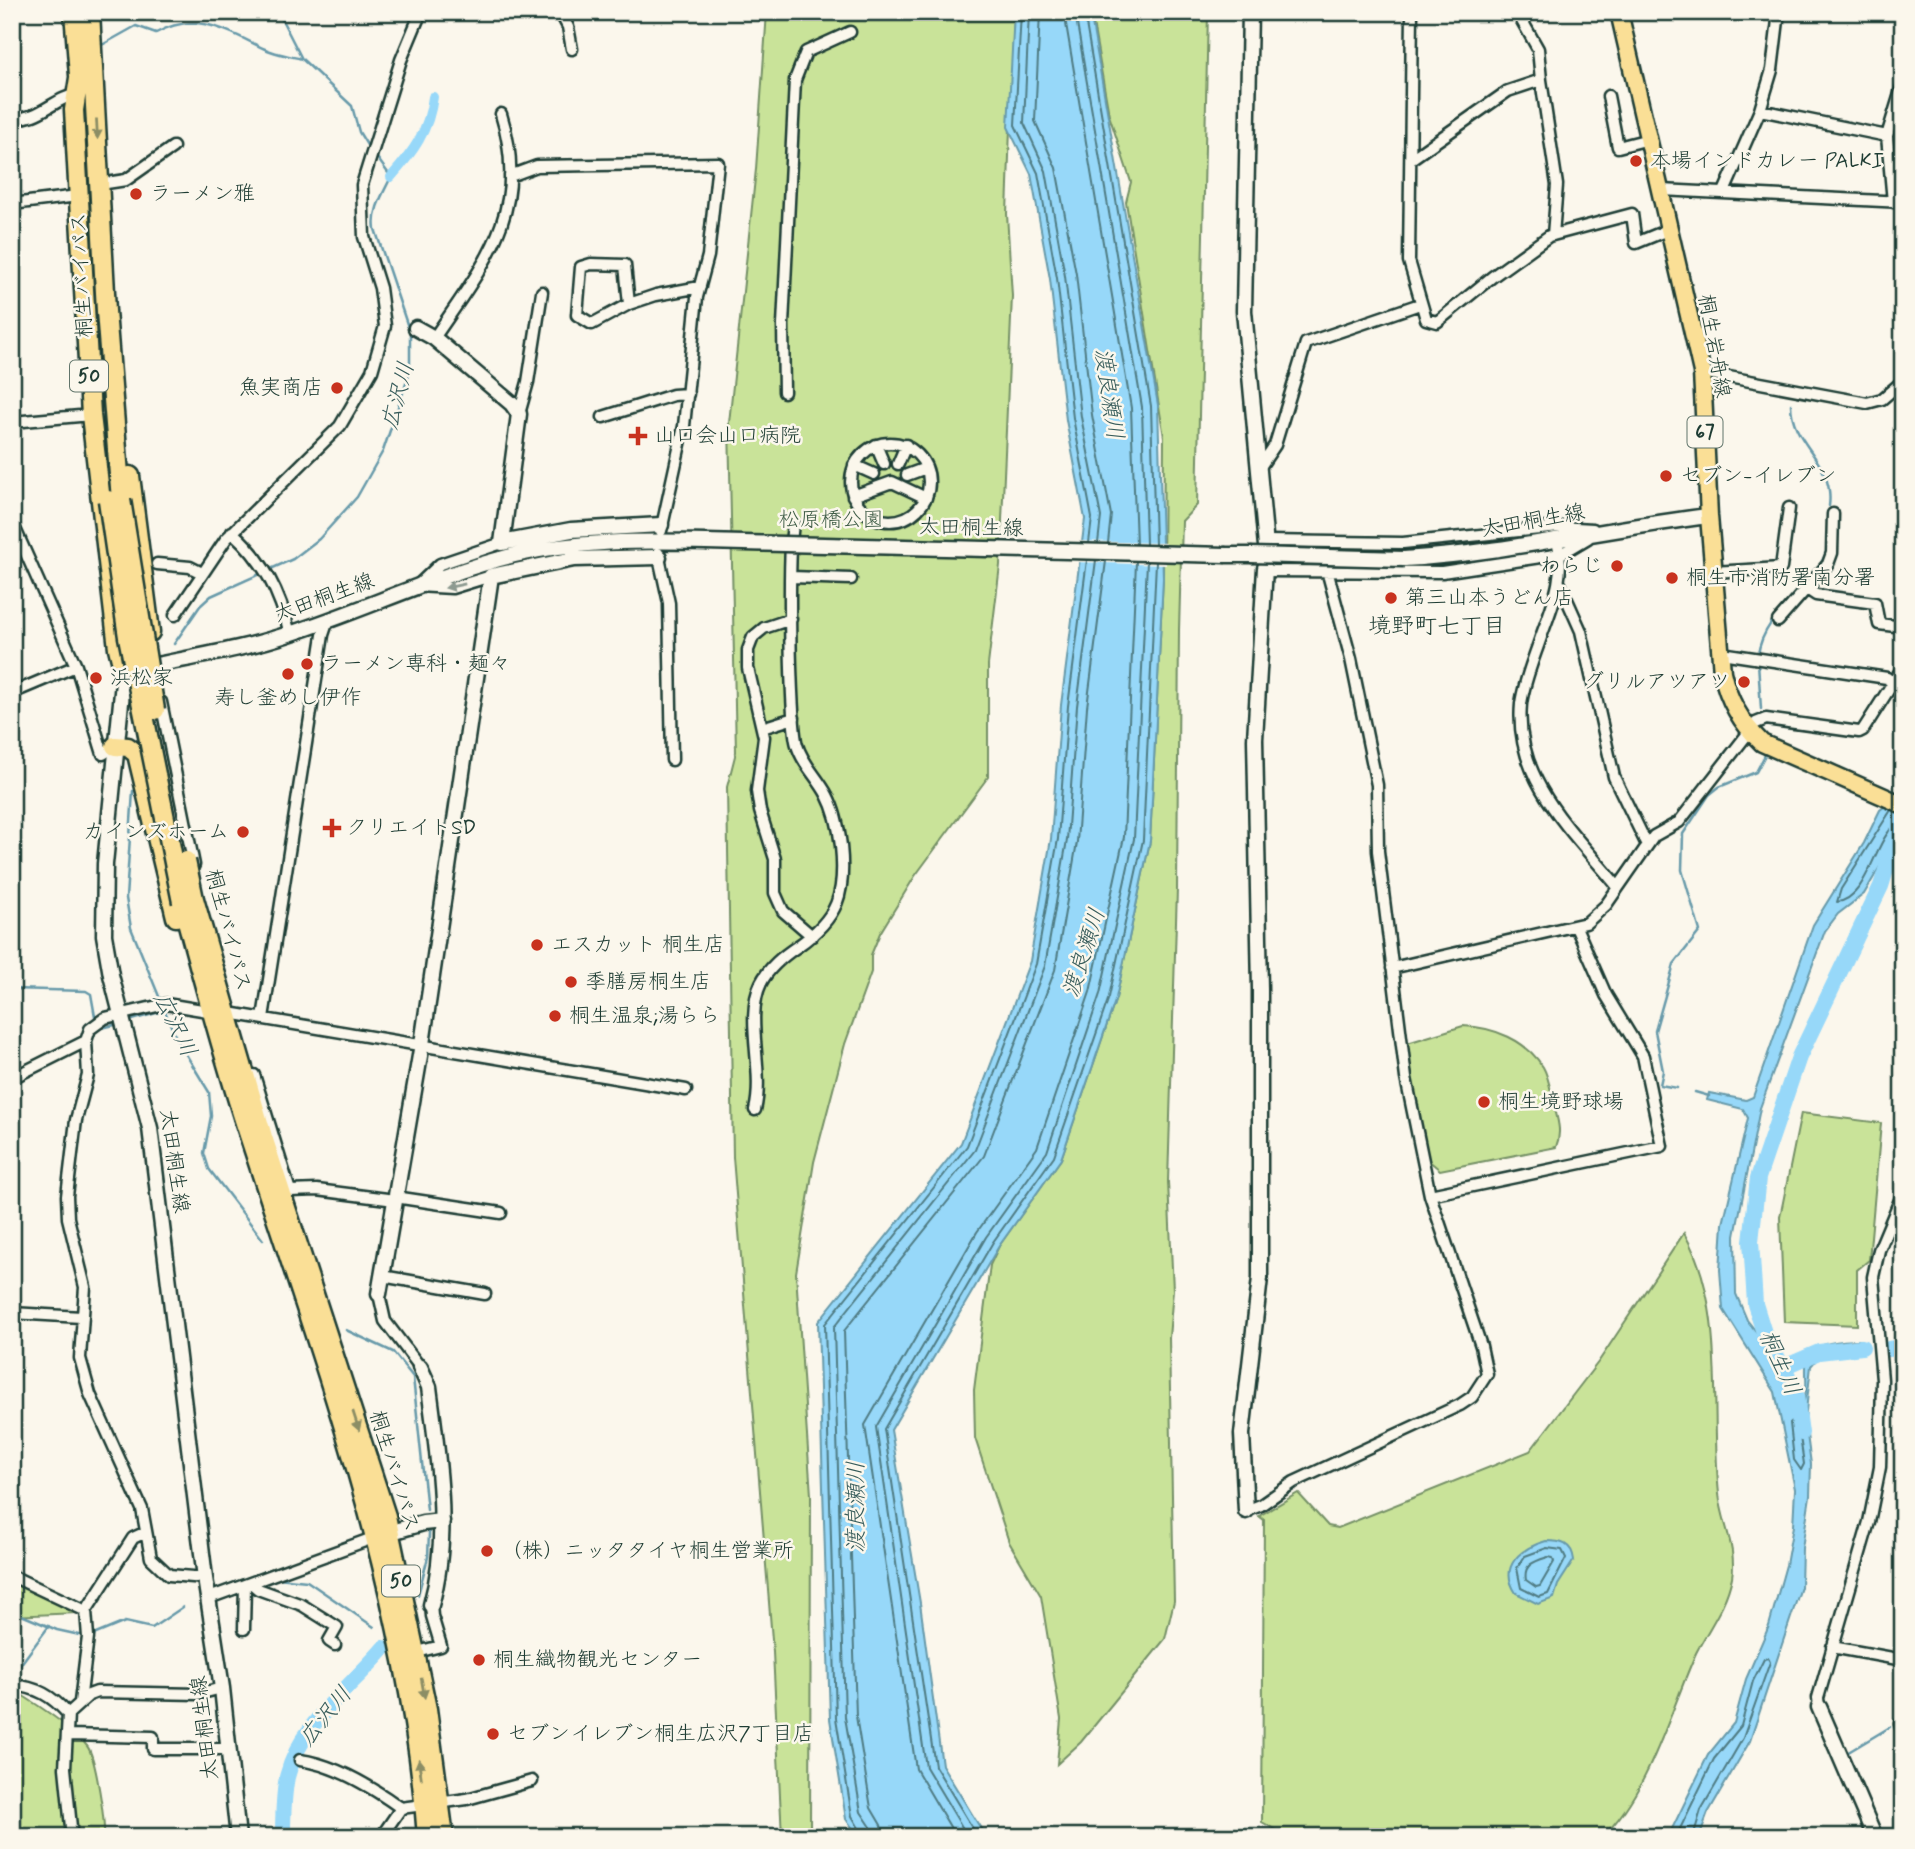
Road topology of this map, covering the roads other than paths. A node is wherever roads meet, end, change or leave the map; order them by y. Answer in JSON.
{"nodes":[{"id":1,"x":74,"y":12,"type":"edge"},
{"id":2,"x":90,"y":12,"type":"edge"},
{"id":3,"x":421,"y":12,"type":"edge"},
{"id":4,"x":560,"y":12,"type":"edge"},
{"id":5,"x":1250,"y":12,"type":"edge"},
{"id":6,"x":1412,"y":12,"type":"edge"},
{"id":7,"x":1517,"y":12,"type":"edge"},
{"id":8,"x":1619,"y":12,"type":"edge"},
{"id":9,"x":1779,"y":12,"type":"edge"},
{"id":10,"x":850,"y":32,"type":"dead end"},
{"id":11,"x":572,"y":49,"type":"dead end"},
{"id":12,"x":1541,"y":79,"type":"junction"},
{"id":13,"x":1903,"y":83,"type":"edge"},
{"id":14,"x":82,"y":90,"type":"junction"},
{"id":15,"x":1608,"y":96,"type":"dead end"},
{"id":16,"x":1760,"y":110,"type":"junction"},
{"id":17,"x":501,"y":114,"type":"dead end"},
{"id":18,"x":12,"y":118,"type":"edge"},
{"id":19,"x":1887,"y":136,"type":"junction"},
{"id":20,"x":1649,"y":139,"type":"junction"},
{"id":21,"x":173,"y":147,"type":"dead end"},
{"id":22,"x":1411,"y":159,"type":"junction"},
{"id":23,"x":510,"y":176,"type":"junction"},
{"id":24,"x":100,"y":184,"type":"junction"},
{"id":25,"x":1661,"y":190,"type":"junction"},
{"id":26,"x":1724,"y":192,"type":"junction"},
{"id":27,"x":78,"y":196,"type":"junction"},
{"id":28,"x":1898,"y":202,"type":"edge"},
{"id":29,"x":12,"y":204,"type":"edge"},
{"id":30,"x":1670,"y":229,"type":"junction"},
{"id":31,"x":1553,"y":235,"type":"junction"},
{"id":32,"x":700,"y":288,"type":"junction"},
{"id":33,"x":542,"y":292,"type":"dead end"},
{"id":34,"x":629,"y":304,"type":"junction"},
{"id":35,"x":1420,"y":304,"type":"junction"},
{"id":36,"x":416,"y":328,"type":"dead end"},
{"id":37,"x":434,"y":338,"type":"junction"},
{"id":38,"x":1702,"y":372,"type":"junction"},
{"id":39,"x":1903,"y":381,"type":"edge"},
{"id":40,"x":784,"y":392,"type":"dead end"},
{"id":41,"x":688,"y":394,"type":"junction"},
{"id":42,"x":519,"y":414,"type":"junction"},
{"id":43,"x":91,"y":415,"type":"junction"},
{"id":44,"x":603,"y":417,"type":"dead end"},
{"id":45,"x":12,"y":422,"type":"edge"},
{"id":46,"x":876,"y":445,"type":"junction"},
{"id":47,"x":906,"y":445,"type":"junction"},
{"id":48,"x":884,"y":464,"type":"dead end"},
{"id":49,"x":898,"y":464,"type":"dead end"},
{"id":50,"x":854,"y":465,"type":"junction"},
{"id":51,"x":1259,"y":467,"type":"junction"},
{"id":52,"x":926,"y":468,"type":"junction"},
{"id":53,"x":874,"y":474,"type":"dead end"},
{"id":54,"x":907,"y":475,"type":"dead end"},
{"id":55,"x":853,"y":496,"type":"junction"},
{"id":56,"x":926,"y":498,"type":"junction"},
{"id":57,"x":115,"y":500,"type":"junction"},
{"id":58,"x":1789,"y":508,"type":"dead end"},
{"id":59,"x":1833,"y":514,"type":"dead end"},
{"id":60,"x":1709,"y":516,"type":"junction"},
{"id":61,"x":12,"y":522,"type":"edge"},
{"id":62,"x":794,"y":522,"type":"dead end"},
{"id":63,"x":661,"y":528,"type":"joint"},
{"id":64,"x":232,"y":532,"type":"junction"},
{"id":65,"x":1557,"y":540,"type":"junction"},
{"id":66,"x":502,"y":542,"type":"junction"},
{"id":67,"x":1266,"y":544,"type":"joint"},
{"id":68,"x":658,"y":555,"type":"joint"},
{"id":69,"x":157,"y":564,"type":"dead end"},
{"id":70,"x":1265,"y":569,"type":"joint"},
{"id":71,"x":1713,"y":572,"type":"junction"},
{"id":72,"x":202,"y":573,"type":"junction"},
{"id":73,"x":1328,"y":574,"type":"junction"},
{"id":74,"x":491,"y":576,"type":"junction"},
{"id":75,"x":791,"y":577,"type":"junction"},
{"id":76,"x":851,"y":579,"type":"dead end"},
{"id":77,"x":1560,"y":584,"type":"junction"},
{"id":78,"x":417,"y":586,"type":"junction"},
{"id":79,"x":1807,"y":589,"type":"junction"},
{"id":80,"x":175,"y":615,"type":"dead end"},
{"id":81,"x":791,"y":619,"type":"junction"},
{"id":82,"x":328,"y":620,"type":"junction"},
{"id":83,"x":1777,"y":621,"type":"dead end"},
{"id":84,"x":1903,"y":627,"type":"edge"},
{"id":85,"x":290,"y":634,"type":"junction"},
{"id":86,"x":1721,"y":653,"type":"junction"},
{"id":87,"x":156,"y":665,"type":"junction"},
{"id":88,"x":76,"y":666,"type":"junction"},
{"id":89,"x":1903,"y":667,"type":"edge"},
{"id":90,"x":124,"y":672,"type":"junction"},
{"id":91,"x":1892,"y":682,"type":"junction"},
{"id":92,"x":12,"y":693,"type":"edge"},
{"id":93,"x":794,"y":718,"type":"junction"},
{"id":94,"x":762,"y":728,"type":"junction"},
{"id":95,"x":1748,"y":730,"type":"junction"},
{"id":96,"x":116,"y":746,"type":"junction"},
{"id":97,"x":673,"y":761,"type":"dead end"},
{"id":98,"x":1903,"y":805,"type":"edge"},
{"id":99,"x":1647,"y":845,"type":"junction"},
{"id":100,"x":1618,"y":887,"type":"junction"},
{"id":101,"x":188,"y":900,"type":"junction"},
{"id":102,"x":1576,"y":927,"type":"junction"},
{"id":103,"x":812,"y":936,"type":"junction"},
{"id":104,"x":1392,"y":968,"type":"junction"},
{"id":105,"x":204,"y":1011,"type":"junction"},
{"id":106,"x":235,"y":1014,"type":"junction"},
{"id":107,"x":121,"y":1015,"type":"junction"},
{"id":108,"x":263,"y":1018,"type":"junction"},
{"id":109,"x":86,"y":1041,"type":"junction"},
{"id":110,"x":422,"y":1044,"type":"junction"},
{"id":111,"x":12,"y":1078,"type":"edge"},
{"id":112,"x":686,"y":1090,"type":"dead end"},
{"id":113,"x":755,"y":1110,"type":"dead end"},
{"id":114,"x":290,"y":1191,"type":"junction"},
{"id":115,"x":1903,"y":1193,"type":"edge"},
{"id":116,"x":1430,"y":1195,"type":"junction"},
{"id":117,"x":395,"y":1198,"type":"junction"},
{"id":118,"x":500,"y":1213,"type":"dead end"},
{"id":119,"x":382,"y":1276,"type":"junction"},
{"id":120,"x":485,"y":1293,"type":"dead end"},
{"id":121,"x":379,"y":1294,"type":"joint"},
{"id":122,"x":12,"y":1313,"type":"edge"},
{"id":123,"x":81,"y":1317,"type":"junction"},
{"id":124,"x":328,"y":1332,"type":"junction"},
{"id":125,"x":420,"y":1367,"type":"joint"},
{"id":126,"x":329,"y":1382,"type":"junction"},
{"id":127,"x":1246,"y":1511,"type":"joint"},
{"id":128,"x":442,"y":1521,"type":"junction"},
{"id":129,"x":146,"y":1532,"type":"junction"},
{"id":130,"x":382,"y":1535,"type":"junction"},
{"id":131,"x":12,"y":1576,"type":"edge"},
{"id":132,"x":205,"y":1578,"type":"junction"},
{"id":133,"x":248,"y":1584,"type":"junction"},
{"id":134,"x":209,"y":1598,"type":"junction"},
{"id":135,"x":432,"y":1605,"type":"joint"},
{"id":136,"x":86,"y":1611,"type":"junction"},
{"id":137,"x":244,"y":1629,"type":"dead end"},
{"id":138,"x":335,"y":1645,"type":"dead end"},
{"id":139,"x":1832,"y":1647,"type":"junction"},
{"id":140,"x":417,"y":1652,"type":"junction"},
{"id":141,"x":1903,"y":1660,"type":"edge"},
{"id":142,"x":12,"y":1685,"type":"edge"},
{"id":143,"x":222,"y":1688,"type":"junction"},
{"id":144,"x":80,"y":1702,"type":"junction"},
{"id":145,"x":1819,"y":1707,"type":"joint"},
{"id":146,"x":68,"y":1714,"type":"junction"},
{"id":147,"x":69,"y":1735,"type":"junction"},
{"id":148,"x":229,"y":1749,"type":"junction"},
{"id":149,"x":300,"y":1760,"type":"dead end"},
{"id":150,"x":532,"y":1781,"type":"dead end"},
{"id":151,"x":433,"y":1804,"type":"junction"},
{"id":152,"x":401,"y":1808,"type":"junction"},
{"id":153,"x":72,"y":1837,"type":"edge"},
{"id":154,"x":238,"y":1837,"type":"edge"},
{"id":155,"x":381,"y":1837,"type":"edge"},
{"id":156,"x":427,"y":1837,"type":"edge"},
{"id":157,"x":444,"y":1837,"type":"edge"},
{"id":158,"x":1875,"y":1837,"type":"edge"}],
"edges":[{"from":1,"to":14,"type":"highway","name":"桐生バイパス","number":"50"},
{"from":2,"to":14,"type":"highway","name":"桐生バイパス","number":"50"},
{"from":3,"to":64,"type":"street"},
{"from":4,"to":11,"type":"street"},
{"from":5,"to":51,"type":"street"},
{"from":6,"to":22,"type":"street"},
{"from":7,"to":12,"type":"street"},
{"from":8,"to":20,"type":"main road","name":"桐生岩舟線","number":"67"},
{"from":9,"to":16,"type":"street"},
{"from":10,"to":40,"type":"street"},
{"from":12,"to":22,"type":"street"},
{"from":12,"to":31,"type":"street"},
{"from":13,"to":19,"type":"street"},
{"from":14,"to":18,"type":"street"},
{"from":14,"to":24,"type":"highway","name":"桐生バイパス","number":"50","one_way":true},
{"from":14,"to":27,"type":"highway","number":"50"},
{"from":14,"to":57,"type":"highway","name":"桐生バイパス","number":"50"},
{"from":15,"to":20,"type":"street"},
{"from":16,"to":19,"type":"street"},
{"from":16,"to":26,"type":"street"},
{"from":17,"to":23,"type":"street"},
{"from":19,"to":28,"type":"street"},
{"from":20,"to":25,"type":"main road","name":"桐生岩舟線","number":"67"},
{"from":21,"to":24,"type":"street"},
{"from":22,"to":35,"type":"street"},
{"from":23,"to":32,"type":"street"},
{"from":23,"to":37,"type":"street"},
{"from":24,"to":57,"type":"highway","name":"桐生バイパス","number":"50"},
{"from":24,"to":87,"type":"highway","number":"50"},
{"from":25,"to":26,"type":"street"},
{"from":25,"to":30,"type":"main road","name":"桐生岩舟線","number":"67"},
{"from":26,"to":28,"type":"street"},
{"from":27,"to":29,"type":"street"},
{"from":27,"to":43,"type":"highway","number":"50"},
{"from":30,"to":31,"type":"street"},
{"from":30,"to":38,"type":"main road","name":"桐生岩舟線","number":"67"},
{"from":31,"to":35,"type":"street"},
{"from":32,"to":34,"type":"street"},
{"from":32,"to":41,"type":"street"},
{"from":33,"to":42,"type":"street"},
{"from":34,"to":34,"type":"street"},
{"from":35,"to":51,"type":"street"},
{"from":36,"to":37,"type":"street"},
{"from":37,"to":42,"type":"street"},
{"from":38,"to":39,"type":"street"},
{"from":38,"to":60,"type":"main road","name":"桐生岩舟線","number":"67"},
{"from":41,"to":44,"type":"street"},
{"from":41,"to":63,"type":"street"},
{"from":42,"to":66,"type":"street"},
{"from":43,"to":45,"type":"street"},
{"from":43,"to":90,"type":"highway","number":"50"},
{"from":46,"to":47,"type":"street"},
{"from":46,"to":48,"type":"street"},
{"from":46,"to":50,"type":"street"},
{"from":47,"to":49,"type":"street"},
{"from":47,"to":52,"type":"street"},
{"from":50,"to":53,"type":"street"},
{"from":50,"to":55,"type":"street"},
{"from":51,"to":67,"type":"street"},
{"from":52,"to":54,"type":"street"},
{"from":52,"to":56,"type":"street"},
{"from":55,"to":56,"type":"street"},
{"from":55,"to":56,"type":"street"},
{"from":57,"to":101,"type":"highway","name":"桐生バイパス","number":"50","bridge":true},
{"from":58,"to":71,"type":"street"},
{"from":59,"to":79,"type":"street"},
{"from":60,"to":65,"type":"street","name":"太田桐生線"},
{"from":60,"to":71,"type":"main road","name":"桐生岩舟線","number":"67"},
{"from":61,"to":88,"type":"street"},
{"from":62,"to":75,"type":"street"},
{"from":63,"to":66,"type":"street"},
{"from":64,"to":72,"type":"street"},
{"from":64,"to":85,"type":"street"},
{"from":65,"to":67,"type":"street"},
{"from":65,"to":73,"type":"street"},
{"from":65,"to":77,"type":"street"},
{"from":65,"to":78,"type":"street","name":"太田桐生線","bridge":true},
{"from":66,"to":78,"type":"street"},
{"from":68,"to":74,"type":"street"},
{"from":68,"to":97,"type":"street"},
{"from":69,"to":72,"type":"street"},
{"from":70,"to":73,"type":"street"},
{"from":70,"to":127,"type":"street"},
{"from":71,"to":86,"type":"main road","name":"桐生岩舟線","number":"67"},
{"from":72,"to":80,"type":"street"},
{"from":73,"to":104,"type":"street"},
{"from":74,"to":78,"type":"street","one_way":true},
{"from":74,"to":110,"type":"street"},
{"from":75,"to":76,"type":"street"},
{"from":75,"to":81,"type":"street"},
{"from":77,"to":99,"type":"street"},
{"from":77,"to":100,"type":"street"},
{"from":78,"to":82,"type":"street","name":"太田桐生線"},
{"from":79,"to":83,"type":"street"},
{"from":79,"to":84,"type":"street"},
{"from":81,"to":93,"type":"street"},
{"from":81,"to":94,"type":"street"},
{"from":82,"to":85,"type":"street","name":"太田桐生線"},
{"from":82,"to":108,"type":"street"},
{"from":85,"to":87,"type":"street","name":"太田桐生線"},
{"from":86,"to":91,"type":"street"},
{"from":86,"to":95,"type":"main road","name":"桐生岩舟線","number":"67"},
{"from":87,"to":90,"type":"street","name":"太田桐生線"},
{"from":87,"to":106,"type":"street"},
{"from":88,"to":92,"type":"street"},
{"from":88,"to":96,"type":"street"},
{"from":89,"to":91,"type":"street"},
{"from":90,"to":96,"type":"street","name":"太田桐生線"},
{"from":91,"to":95,"type":"street"},
{"from":93,"to":94,"type":"street"},
{"from":93,"to":103,"type":"street"},
{"from":94,"to":103,"type":"street"},
{"from":95,"to":98,"type":"main road","name":"桐生岩舟線","number":"67"},
{"from":95,"to":99,"type":"street"},
{"from":96,"to":105,"type":"highway","number":"50"},
{"from":96,"to":107,"type":"street","name":"太田桐生線"},
{"from":99,"to":100,"type":"street"},
{"from":100,"to":102,"type":"street"},
{"from":101,"to":124,"type":"highway","name":"桐生バイパス","number":"50"},
{"from":101,"to":126,"type":"highway","name":"桐生バイパス","number":"50"},
{"from":102,"to":104,"type":"street"},
{"from":102,"to":116,"type":"street"},
{"from":103,"to":113,"type":"street"},
{"from":104,"to":116,"type":"street"},
{"from":105,"to":107,"type":"street"},
{"from":105,"to":126,"type":"highway","number":"50"},
{"from":106,"to":108,"type":"street"},
{"from":106,"to":114,"type":"street"},
{"from":107,"to":109,"type":"street"},
{"from":107,"to":132,"type":"street","name":"太田桐生線"},
{"from":108,"to":110,"type":"street"},
{"from":109,"to":111,"type":"street"},
{"from":109,"to":123,"type":"street"},
{"from":110,"to":112,"type":"street"},
{"from":110,"to":117,"type":"street"},
{"from":114,"to":117,"type":"street"},
{"from":114,"to":124,"type":"highway","number":"50"},
{"from":115,"to":139,"type":"street"},
{"from":116,"to":127,"type":"street"},
{"from":117,"to":118,"type":"street"},
{"from":117,"to":119,"type":"street"},
{"from":119,"to":120,"type":"street"},
{"from":119,"to":121,"type":"street"},
{"from":121,"to":125,"type":"street"},
{"from":122,"to":123,"type":"street"},
{"from":123,"to":129,"type":"street"},
{"from":124,"to":130,"type":"highway","name":"桐生バイパス","number":"50","one_way":true},
{"from":125,"to":128,"type":"street"},
{"from":126,"to":130,"type":"highway","name":"桐生バイパス","number":"50"},
{"from":128,"to":130,"type":"street"},
{"from":128,"to":135,"type":"street"},
{"from":129,"to":132,"type":"street"},
{"from":129,"to":136,"type":"street"},
{"from":130,"to":133,"type":"street"},
{"from":130,"to":140,"type":"highway","name":"桐生バイパス","number":"50"},
{"from":151,"to":130,"type":"highway","name":"桐生バイパス","number":"50","one_way":true},
{"from":131,"to":136,"type":"street"},
{"from":132,"to":134,"type":"street","name":"太田桐生線"},
{"from":133,"to":134,"type":"street"},
{"from":133,"to":137,"type":"street"},
{"from":133,"to":138,"type":"street"},
{"from":134,"to":143,"type":"street","name":"太田桐生線"},
{"from":135,"to":140,"type":"street"},
{"from":136,"to":144,"type":"street"},
{"from":139,"to":141,"type":"street"},
{"from":139,"to":145,"type":"street"},
{"from":140,"to":151,"type":"highway","name":"桐生バイパス","number":"50","one_way":true},
{"from":142,"to":146,"type":"street"},
{"from":143,"to":144,"type":"street"},
{"from":143,"to":148,"type":"street","name":"太田桐生線"},
{"from":144,"to":146,"type":"street"},
{"from":145,"to":158,"type":"street"},
{"from":146,"to":147,"type":"street"},
{"from":147,"to":148,"type":"street"},
{"from":147,"to":153,"type":"street"},
{"from":148,"to":154,"type":"street","name":"太田桐生線"},
{"from":149,"to":152,"type":"street"},
{"from":150,"to":151,"type":"street"},
{"from":151,"to":152,"type":"street"},
{"from":151,"to":156,"type":"highway","name":"桐生バイパス","number":"50"},
{"from":151,"to":157,"type":"highway","name":"桐生バイパス","number":"50"},
{"from":152,"to":155,"type":"street"}]}
